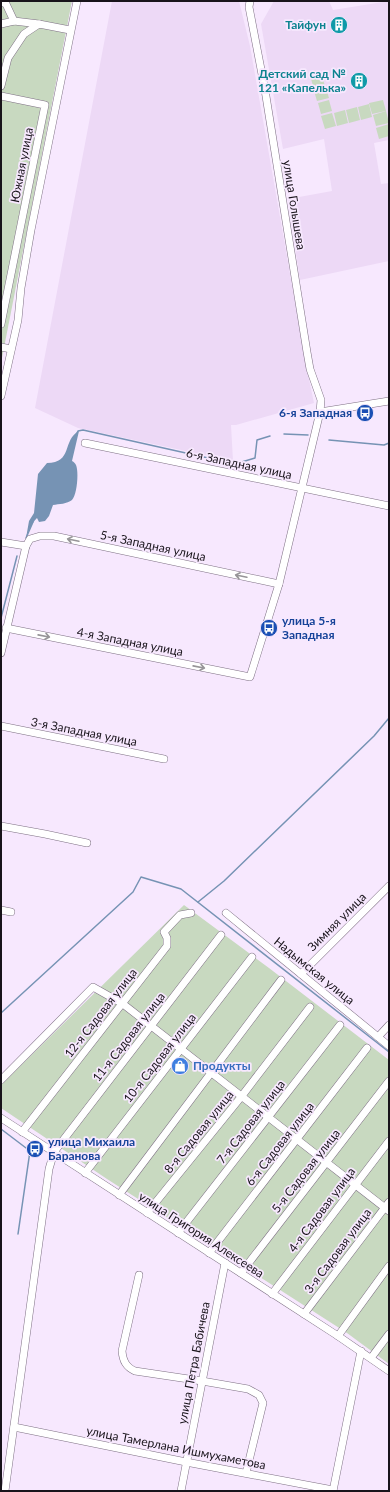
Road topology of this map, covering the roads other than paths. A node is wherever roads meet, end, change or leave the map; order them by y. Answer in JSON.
{"nodes":[{"id":1,"x":77,"y":1,"type":"edge"},
{"id":2,"x":250,"y":1,"type":"edge"},
{"id":3,"x":1,"y":2,"type":"edge"},
{"id":4,"x":14,"y":21,"type":"junction"},
{"id":5,"x":1,"y":24,"type":"edge"},
{"id":6,"x":39,"y":24,"type":"junction"},
{"id":7,"x":70,"y":30,"type":"junction"},
{"id":8,"x":1,"y":86,"type":"edge"},
{"id":9,"x":1,"y":96,"type":"edge"},
{"id":10,"x":1,"y":324,"type":"edge"},
{"id":11,"x":1,"y":347,"type":"edge"},
{"id":12,"x":11,"y":349,"type":"junction"},
{"id":13,"x":1,"y":393,"type":"edge"},
{"id":14,"x":389,"y":401,"type":"edge"},
{"id":15,"x":320,"y":412,"type":"junction"},
{"id":16,"x":85,"y":443,"type":"dead end"},
{"id":17,"x":303,"y":488,"type":"junction"},
{"id":18,"x":389,"y":506,"type":"edge"},
{"id":19,"x":1,"y":542,"type":"edge"},
{"id":20,"x":26,"y":546,"type":"junction"},
{"id":21,"x":279,"y":584,"type":"junction"},
{"id":22,"x":6,"y":628,"type":"junction"},
{"id":23,"x":1,"y":653,"type":"edge"},
{"id":24,"x":250,"y":677,"type":"joint"},
{"id":25,"x":1,"y":726,"type":"edge"},
{"id":26,"x":164,"y":759,"type":"dead end"},
{"id":27,"x":1,"y":826,"type":"edge"},
{"id":28,"x":87,"y":843,"type":"dead end"},
{"id":29,"x":389,"y":886,"type":"edge"},
{"id":30,"x":1,"y":910,"type":"edge"},
{"id":31,"x":11,"y":912,"type":"dead end"},
{"id":32,"x":191,"y":913,"type":"dead end"},
{"id":33,"x":226,"y":913,"type":"dead end"},
{"id":34,"x":221,"y":935,"type":"dead end"},
{"id":35,"x":252,"y":957,"type":"dead end"},
{"id":36,"x":301,"y":974,"type":"junction"},
{"id":37,"x":281,"y":980,"type":"dead end"},
{"id":38,"x":123,"y":1004,"type":"junction"},
{"id":39,"x":310,"y":1007,"type":"dead end"},
{"id":40,"x":340,"y":1025,"type":"dead end"},
{"id":41,"x":389,"y":1025,"type":"edge"},
{"id":42,"x":152,"y":1027,"type":"junction"},
{"id":43,"x":378,"y":1037,"type":"junction"},
{"id":44,"x":389,"y":1046,"type":"edge"},
{"id":45,"x":367,"y":1048,"type":"dead end"},
{"id":46,"x":180,"y":1049,"type":"junction"},
{"id":47,"x":210,"y":1073,"type":"junction"},
{"id":48,"x":1,"y":1080,"type":"edge"},
{"id":49,"x":389,"y":1081,"type":"edge"},
{"id":50,"x":241,"y":1097,"type":"junction"},
{"id":51,"x":268,"y":1117,"type":"junction"},
{"id":52,"x":1,"y":1118,"type":"edge"},
{"id":53,"x":22,"y":1132,"type":"junction"},
{"id":54,"x":298,"y":1140,"type":"junction"},
{"id":55,"x":389,"y":1141,"type":"edge"},
{"id":56,"x":54,"y":1152,"type":"junction"},
{"id":57,"x":327,"y":1162,"type":"junction"},
{"id":58,"x":85,"y":1173,"type":"junction"},
{"id":59,"x":355,"y":1184,"type":"junction"},
{"id":60,"x":119,"y":1194,"type":"junction"},
{"id":61,"x":388,"y":1207,"type":"edge"},
{"id":62,"x":147,"y":1213,"type":"junction"},
{"id":63,"x":178,"y":1233,"type":"junction"},
{"id":64,"x":209,"y":1253,"type":"junction"},
{"id":65,"x":225,"y":1263,"type":"junction"},
{"id":66,"x":389,"y":1266,"type":"edge"},
{"id":67,"x":241,"y":1273,"type":"junction"},
{"id":68,"x":139,"y":1275,"type":"dead end"},
{"id":69,"x":272,"y":1294,"type":"junction"},
{"id":70,"x":304,"y":1314,"type":"junction"},
{"id":71,"x":389,"y":1334,"type":"edge"},
{"id":72,"x":338,"y":1336,"type":"junction"},
{"id":73,"x":361,"y":1351,"type":"junction"},
{"id":74,"x":371,"y":1358,"type":"junction"},
{"id":75,"x":389,"y":1371,"type":"edge"},
{"id":76,"x":202,"y":1381,"type":"junction"},
{"id":77,"x":14,"y":1427,"type":"junction"},
{"id":78,"x":186,"y":1462,"type":"junction"},
{"id":79,"x":246,"y":1473,"type":"junction"},
{"id":80,"x":333,"y":1490,"type":"edge"},
{"id":81,"x":5,"y":1491,"type":"edge"},
{"id":82,"x":181,"y":1491,"type":"edge"}],
"edges":[{"from":1,"to":7,"type":"street"},
{"from":2,"to":15,"type":"street","name":"улица Голышева"},
{"from":3,"to":4,"type":"street"},
{"from":4,"to":5,"type":"street"},
{"from":4,"to":6,"type":"street"},
{"from":6,"to":7,"type":"street"},
{"from":6,"to":8,"type":"street"},
{"from":7,"to":12,"type":"street"},
{"from":9,"to":10,"type":"street","name":"Южная улица"},
{"from":11,"to":12,"type":"street"},
{"from":12,"to":13,"type":"street"},
{"from":14,"to":15,"type":"street"},
{"from":15,"to":17,"type":"street","name":"улица Голышева"},
{"from":16,"to":17,"type":"street","name":"6-я Западная улица"},
{"from":17,"to":18,"type":"street","name":"6-я Западная улица"},
{"from":17,"to":21,"type":"street","name":"улица Голышева"},
{"from":19,"to":20,"type":"street"},
{"from":21,"to":20,"type":"street","name":"5-я Западная улица","one_way":true},
{"from":20,"to":22,"type":"street"},
{"from":21,"to":24,"type":"street","name":"улица Голышева"},
{"from":22,"to":23,"type":"street"},
{"from":22,"to":24,"type":"street","name":"4-я Западная улица","one_way":true},
{"from":25,"to":26,"type":"street","name":"3-я Западная улица"},
{"from":27,"to":28,"type":"street"},
{"from":29,"to":36,"type":"street","name":"Зимняя улица"},
{"from":30,"to":31,"type":"street"},
{"from":32,"to":38,"type":"street","name":"12-я Садовая улица"},
{"from":33,"to":36,"type":"street","name":"Надымская улица"},
{"from":34,"to":42,"type":"street","name":"11-я Садовая улица"},
{"from":35,"to":46,"type":"street","name":"10-я Садовая улица"},
{"from":36,"to":43,"type":"street","name":"Надымская улица"},
{"from":37,"to":47,"type":"street"},
{"from":38,"to":42,"type":"street"},
{"from":38,"to":48,"type":"street"},
{"from":38,"to":53,"type":"street","name":"12-я Садовая улица"},
{"from":39,"to":50,"type":"street","name":"8-я Садовая улица"},
{"from":40,"to":51,"type":"street","name":"7-я Садовая улица"},
{"from":41,"to":43,"type":"street"},
{"from":42,"to":46,"type":"street"},
{"from":42,"to":56,"type":"street","name":"11-я Садовая улица"},
{"from":43,"to":44,"type":"street","name":"Надымская улица"},
{"from":45,"to":54,"type":"street","name":"6-я Садовая улица"},
{"from":46,"to":47,"type":"street"},
{"from":46,"to":58,"type":"street","name":"10-я Садовая улица"},
{"from":47,"to":50,"type":"street"},
{"from":47,"to":60,"type":"street"},
{"from":49,"to":57,"type":"street","name":"5-я Садовая улица"},
{"from":50,"to":51,"type":"street"},
{"from":50,"to":62,"type":"street","name":"8-я Садовая улица"},
{"from":51,"to":54,"type":"street"},
{"from":51,"to":63,"type":"street","name":"7-я Садовая улица"},
{"from":52,"to":53,"type":"street","name":"улица Григория Алексеева"},
{"from":53,"to":56,"type":"street","name":"улица Григория Алексеева"},
{"from":54,"to":57,"type":"street"},
{"from":54,"to":64,"type":"street","name":"6-я Садовая улица"},
{"from":55,"to":59,"type":"street","name":"4-я Садовая улица"},
{"from":56,"to":58,"type":"street","name":"улица Григория Алексеева"},
{"from":56,"to":77,"type":"street"},
{"from":57,"to":59,"type":"street"},
{"from":57,"to":67,"type":"street","name":"5-я Садовая улица"},
{"from":58,"to":60,"type":"street","name":"улица Григория Алексеева"},
{"from":59,"to":61,"type":"street"},
{"from":59,"to":69,"type":"street","name":"4-я Садовая улица"},
{"from":60,"to":62,"type":"street","name":"улица Григория Алексеева"},
{"from":61,"to":70,"type":"street","name":"3-я Садовая улица"},
{"from":62,"to":63,"type":"street","name":"улица Григория Алексеева"},
{"from":63,"to":64,"type":"street","name":"улица Григория Алексеева"},
{"from":64,"to":65,"type":"street","name":"улица Григория Алексеева"},
{"from":65,"to":67,"type":"street","name":"улица Григория Алексеева"},
{"from":65,"to":76,"type":"street","name":"улица Петра Бабичева"},
{"from":66,"to":72,"type":"street"},
{"from":67,"to":69,"type":"street","name":"улица Григория Алексеева"},
{"from":68,"to":76,"type":"street"},
{"from":69,"to":70,"type":"street","name":"улица Григория Алексеева"},
{"from":70,"to":72,"type":"street","name":"улица Григория Алексеева"},
{"from":71,"to":74,"type":"street"},
{"from":72,"to":73,"type":"street","name":"улица Григория Алексеева"},
{"from":73,"to":74,"type":"street","name":"улица Григория Алексеева"},
{"from":73,"to":80,"type":"street"},
{"from":74,"to":75,"type":"street","name":"улица Григория Алексеева"},
{"from":76,"to":78,"type":"street","name":"улица Петра Бабичева"},
{"from":76,"to":79,"type":"street"},
{"from":77,"to":78,"type":"street","name":"улица Тамерлана Ишмухаметова"},
{"from":77,"to":81,"type":"street"},
{"from":78,"to":79,"type":"street","name":"улица Тамерлана Ишмухаметова"},
{"from":78,"to":82,"type":"street","name":"улица Петра Бабичева"},
{"from":79,"to":80,"type":"street","name":"улица Тамерлана Ишмухаметова"}]}
